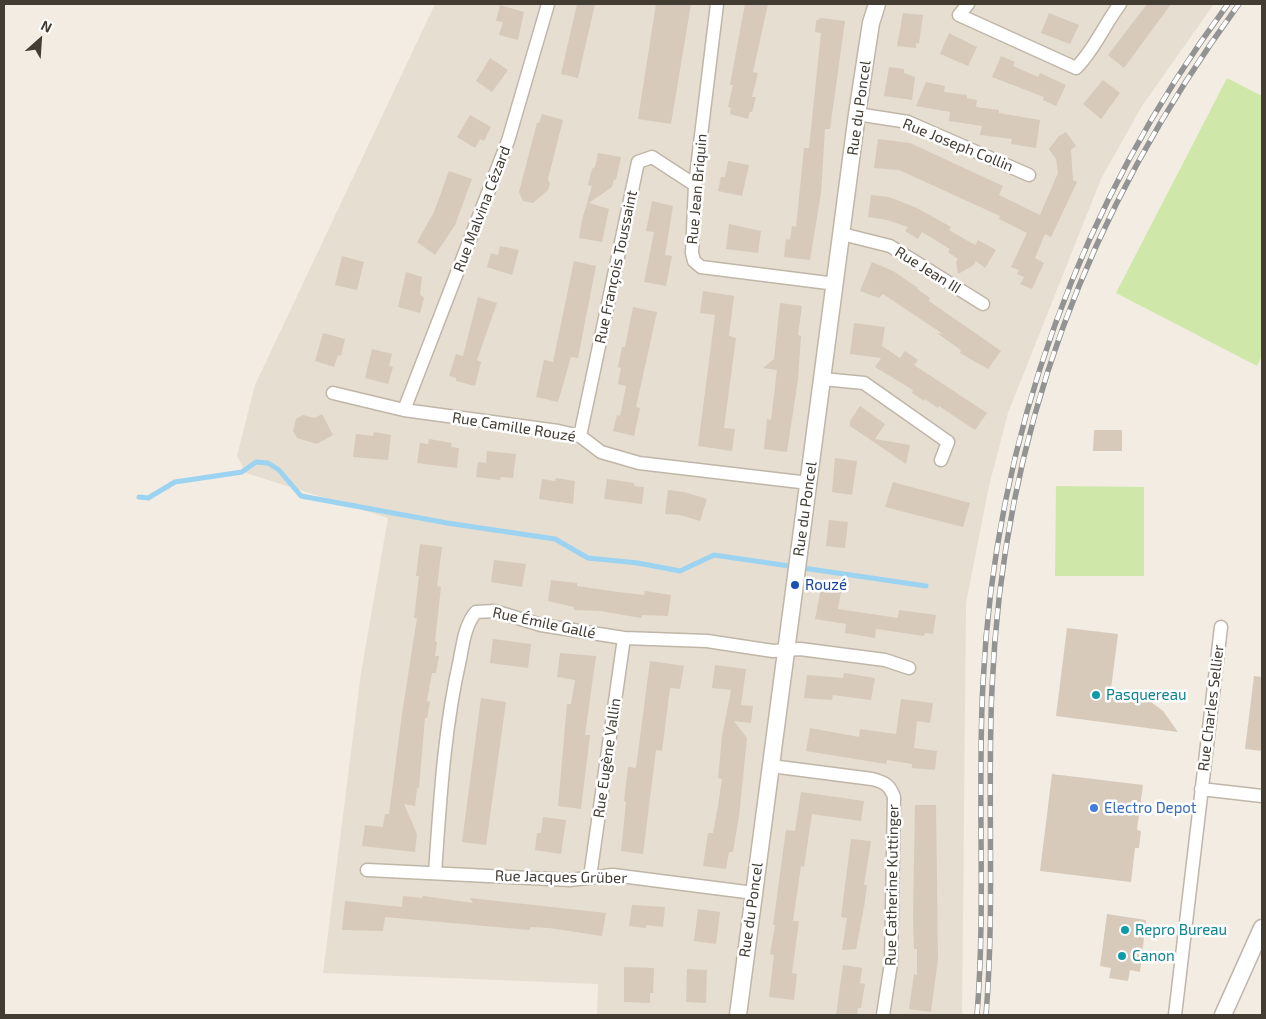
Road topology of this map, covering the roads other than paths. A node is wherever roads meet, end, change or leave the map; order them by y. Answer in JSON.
{"nodes":[{"id":1,"x":548,"y":4,"type":"edge"},
{"id":2,"x":718,"y":4,"type":"edge"},
{"id":3,"x":876,"y":4,"type":"edge"},
{"id":4,"x":968,"y":4,"type":"edge"},
{"id":5,"x":1120,"y":4,"type":"edge"},
{"id":6,"x":857,"y":114,"type":"junction"},
{"id":7,"x":1029,"y":175,"type":"dead end"},
{"id":8,"x":695,"y":184,"type":"junction"},
{"id":9,"x":842,"y":234,"type":"junction"},
{"id":10,"x":836,"y":284,"type":"junction"},
{"id":11,"x":983,"y":304,"type":"dead end"},
{"id":12,"x":823,"y":379,"type":"junction"},
{"id":13,"x":333,"y":393,"type":"dead end"},
{"id":14,"x":404,"y":410,"type":"junction"},
{"id":15,"x":580,"y":436,"type":"junction"},
{"id":16,"x":941,"y":460,"type":"dead end"},
{"id":17,"x":809,"y":483,"type":"junction"},
{"id":18,"x":1222,"y":627,"type":"dead end"},
{"id":19,"x":624,"y":638,"type":"junction"},
{"id":20,"x":786,"y":650,"type":"junction"},
{"id":21,"x":909,"y":668,"type":"dead end"},
{"id":22,"x":771,"y":766,"type":"junction"},
{"id":23,"x":1201,"y":789,"type":"junction"},
{"id":24,"x":1262,"y":796,"type":"edge"},
{"id":25,"x":367,"y":870,"type":"dead end"},
{"id":26,"x":434,"y":873,"type":"junction"},
{"id":27,"x":590,"y":877,"type":"junction"},
{"id":28,"x":754,"y":893,"type":"junction"},
{"id":29,"x":1262,"y":928,"type":"edge"},
{"id":30,"x":738,"y":1015,"type":"edge"},
{"id":31,"x":883,"y":1015,"type":"edge"},
{"id":32,"x":1175,"y":1015,"type":"edge"},
{"id":33,"x":1223,"y":1015,"type":"edge"}],
"edges":[{"from":1,"to":14,"type":"street","name":"Rue Malvina Cézard"},
{"from":2,"to":8,"type":"street","name":"Rue Jean Briquin"},
{"from":3,"to":6,"type":"street","name":"Rue du Poncel"},
{"from":4,"to":5,"type":"street"},
{"from":6,"to":7,"type":"street","name":"Rue Joseph Collin"},
{"from":6,"to":9,"type":"street","name":"Rue du Poncel"},
{"from":8,"to":10,"type":"street","name":"Rue Jean Briquin"},
{"from":8,"to":15,"type":"street","name":"Rue François Toussaint"},
{"from":9,"to":10,"type":"street","name":"Rue du Poncel"},
{"from":9,"to":11,"type":"street","name":"Rue Jean III"},
{"from":10,"to":12,"type":"street","name":"Rue du Poncel"},
{"from":12,"to":16,"type":"street"},
{"from":12,"to":17,"type":"street","name":"Rue du Poncel"},
{"from":13,"to":14,"type":"street","name":"Rue Camille Rouzé"},
{"from":14,"to":15,"type":"street","name":"Rue Camille Rouzé"},
{"from":15,"to":17,"type":"street","name":"Rue Camille Rouzé"},
{"from":17,"to":20,"type":"street","name":"Rue du Poncel"},
{"from":18,"to":23,"type":"street","name":"Rue Charles Sellier"},
{"from":19,"to":20,"type":"street","name":"Rue Émile Gallé"},
{"from":19,"to":26,"type":"street","name":"Rue Émile Gallé"},
{"from":19,"to":27,"type":"street","name":"Rue Eugène Vallin"},
{"from":20,"to":21,"type":"street","name":"Rue Émile Gallé"},
{"from":20,"to":22,"type":"street","name":"Rue du Poncel"},
{"from":22,"to":28,"type":"street","name":"Rue du Poncel"},
{"from":22,"to":31,"type":"street","name":"Rue Catherine Kuttinger"},
{"from":23,"to":24,"type":"street","name":"Rue Charles Sellier"},
{"from":23,"to":32,"type":"street","name":"Rue Charles Sellier"},
{"from":25,"to":26,"type":"street","name":"Rue Jacques Grüber"},
{"from":26,"to":27,"type":"street","name":"Rue Jacques Grüber"},
{"from":27,"to":28,"type":"street","name":"Rue Jacques Grüber"},
{"from":28,"to":30,"type":"street","name":"Rue du Poncel"},
{"from":29,"to":33,"type":"street"}]}
